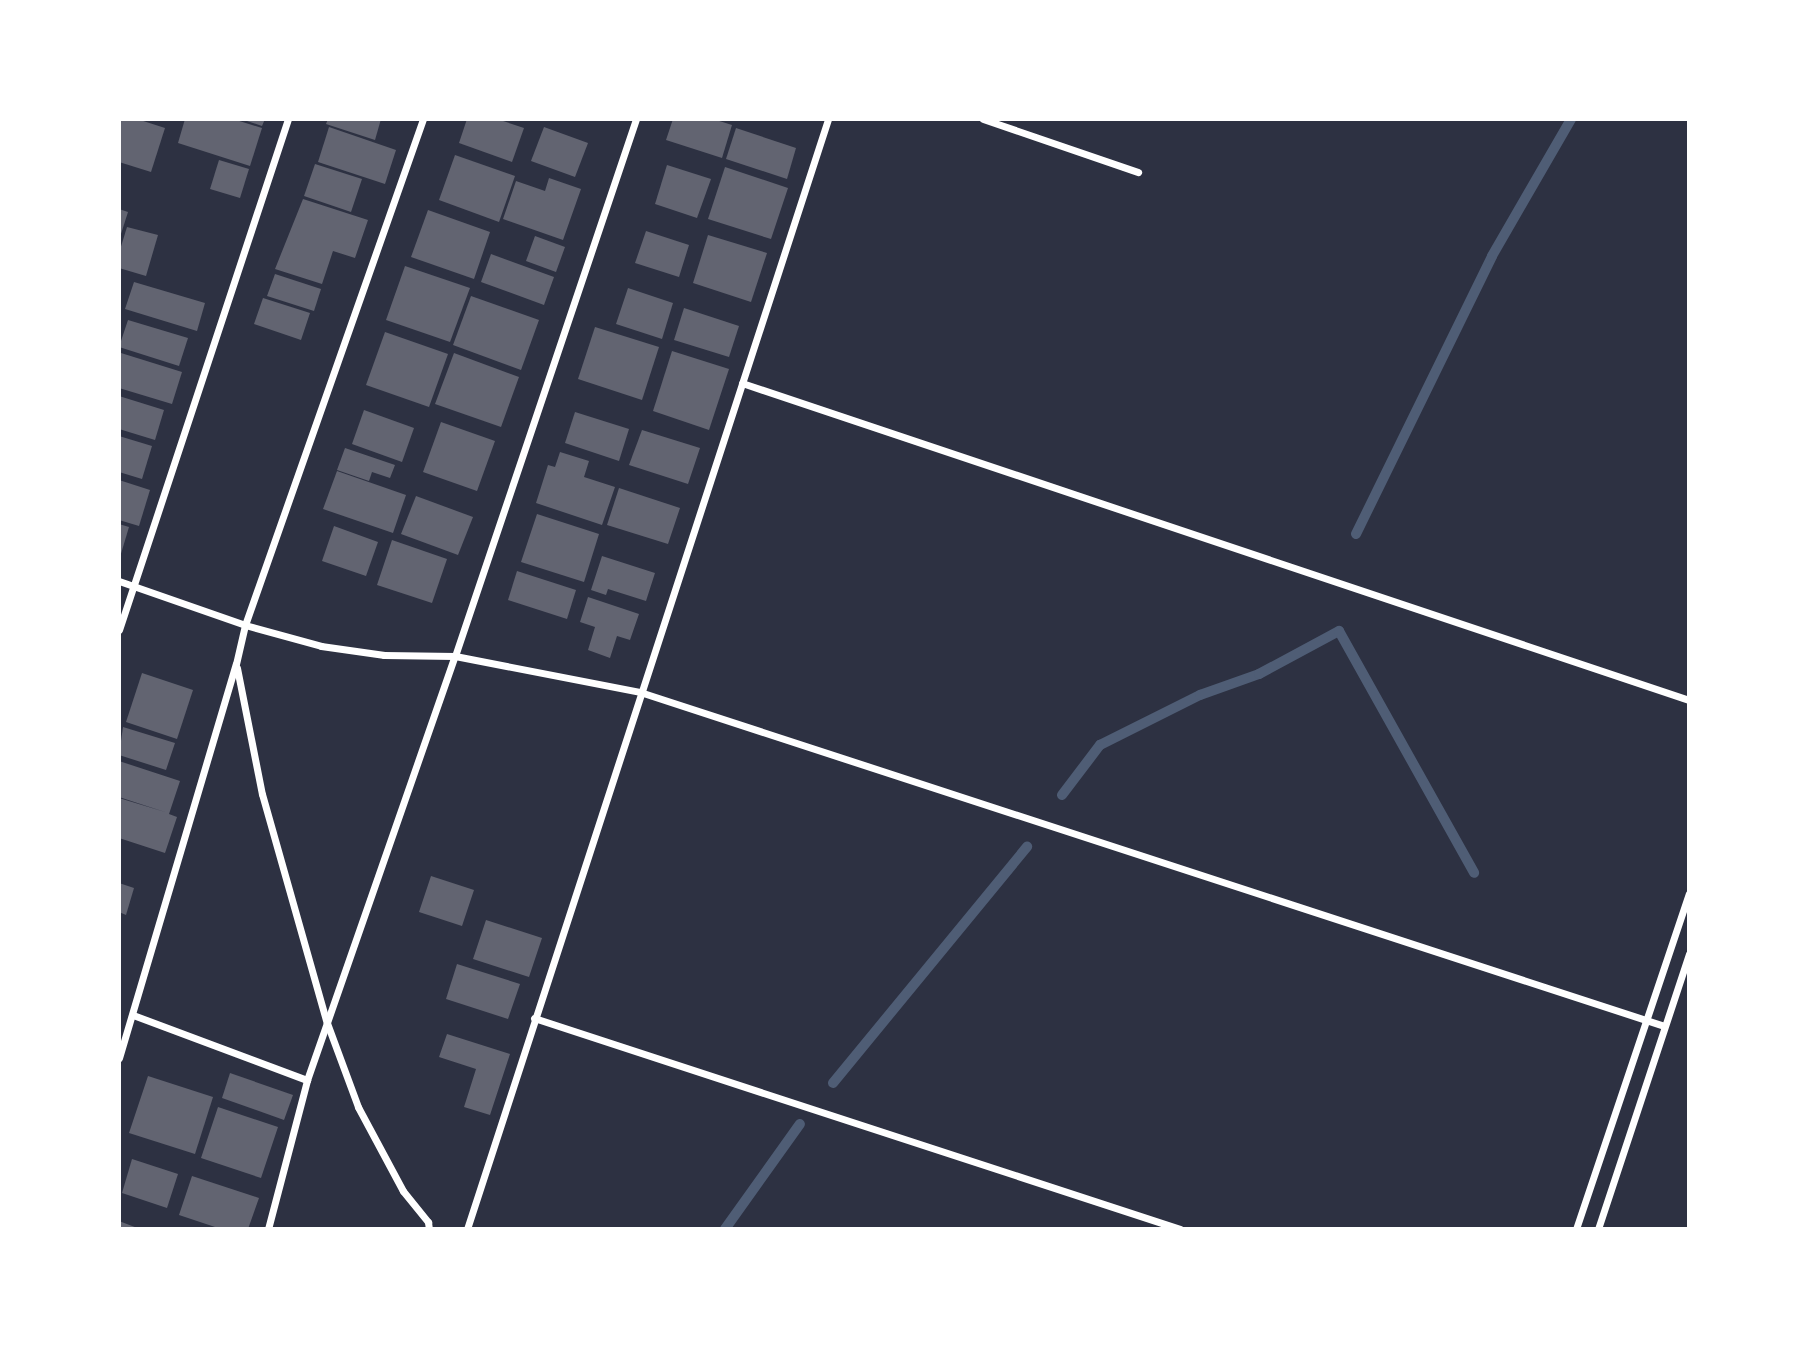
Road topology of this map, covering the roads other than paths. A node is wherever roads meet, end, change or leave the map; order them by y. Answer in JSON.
{"nodes":[{"id":1,"x":288,"y":119,"type":"edge"},
{"id":2,"x":423,"y":119,"type":"edge"},
{"id":3,"x":636,"y":119,"type":"edge"},
{"id":4,"x":828,"y":119,"type":"edge"},
{"id":5,"x":983,"y":119,"type":"edge"},
{"id":6,"x":1138,"y":172,"type":"dead end"},
{"id":7,"x":741,"y":383,"type":"junction"},
{"id":8,"x":119,"y":581,"type":"edge"},
{"id":9,"x":133,"y":586,"type":"junction"},
{"id":10,"x":245,"y":625,"type":"junction"},
{"id":11,"x":119,"y":630,"type":"edge"},
{"id":12,"x":456,"y":656,"type":"junction"},
{"id":13,"x":236,"y":664,"type":"junction"},
{"id":14,"x":640,"y":692,"type":"junction"},
{"id":15,"x":1689,"y":700,"type":"edge"},
{"id":16,"x":1689,"y":894,"type":"edge"},
{"id":17,"x":1689,"y":954,"type":"edge"},
{"id":18,"x":133,"y":1014,"type":"junction"},
{"id":19,"x":534,"y":1017,"type":"junction"},
{"id":20,"x":1645,"y":1021,"type":"junction"},
{"id":21,"x":327,"y":1023,"type":"junction"},
{"id":22,"x":1664,"y":1026,"type":"junction"},
{"id":23,"x":119,"y":1058,"type":"edge"},
{"id":24,"x":307,"y":1080,"type":"junction"},
{"id":25,"x":268,"y":1229,"type":"edge"},
{"id":26,"x":429,"y":1229,"type":"edge"},
{"id":27,"x":467,"y":1229,"type":"edge"},
{"id":28,"x":1180,"y":1229,"type":"edge"},
{"id":29,"x":1576,"y":1229,"type":"edge"},
{"id":30,"x":1598,"y":1229,"type":"edge"}],
"edges":[{"from":1,"to":9,"type":"street"},
{"from":2,"to":10,"type":"street"},
{"from":3,"to":12,"type":"street"},
{"from":4,"to":7,"type":"street"},
{"from":5,"to":6,"type":"street"},
{"from":7,"to":14,"type":"street"},
{"from":7,"to":15,"type":"street"},
{"from":8,"to":9,"type":"street"},
{"from":9,"to":10,"type":"street"},
{"from":9,"to":11,"type":"street"},
{"from":10,"to":12,"type":"street"},
{"from":10,"to":13,"type":"street"},
{"from":12,"to":14,"type":"street"},
{"from":12,"to":21,"type":"street"},
{"from":13,"to":18,"type":"street"},
{"from":13,"to":21,"type":"street"},
{"from":14,"to":19,"type":"street"},
{"from":14,"to":20,"type":"street"},
{"from":16,"to":20,"type":"street"},
{"from":17,"to":22,"type":"street"},
{"from":18,"to":23,"type":"street"},
{"from":18,"to":24,"type":"street"},
{"from":19,"to":27,"type":"street"},
{"from":19,"to":28,"type":"street"},
{"from":20,"to":22,"type":"street"},
{"from":20,"to":29,"type":"street"},
{"from":21,"to":24,"type":"street"},
{"from":21,"to":26,"type":"street"},
{"from":22,"to":30,"type":"street"},
{"from":24,"to":25,"type":"street"}]}
